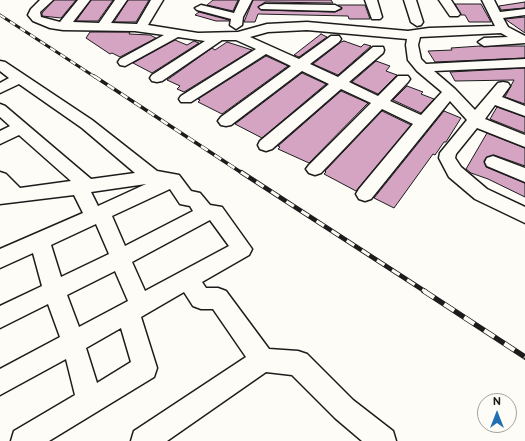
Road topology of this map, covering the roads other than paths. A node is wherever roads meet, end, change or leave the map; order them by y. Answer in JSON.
{"nodes":[{"id":1,"x":47,"y":0,"type":"edge"},
{"id":2,"x":84,"y":0,"type":"edge"},
{"id":3,"x":121,"y":0,"type":"edge"},
{"id":4,"x":157,"y":0,"type":"edge"},
{"id":5,"x":246,"y":0,"type":"edge"},
{"id":6,"x":372,"y":0,"type":"edge"},
{"id":7,"x":410,"y":0,"type":"edge"},
{"id":8,"x":445,"y":0,"type":"edge"},
{"id":9,"x":488,"y":0,"type":"edge"},
{"id":10,"x":265,"y":6,"type":"dead end"},
{"id":11,"x":335,"y":7,"type":"edge"},
{"id":12,"x":201,"y":8,"type":"dead end"},
{"id":13,"x":525,"y":12,"type":"edge"},
{"id":14,"x":454,"y":14,"type":"dead end"},
{"id":15,"x":496,"y":16,"type":"junction"},
{"id":16,"x":376,"y":17,"type":"dead end"},
{"id":17,"x":63,"y":26,"type":"junction"},
{"id":18,"x":237,"y":26,"type":"junction"},
{"id":19,"x":102,"y":27,"type":"junction"},
{"id":20,"x":141,"y":28,"type":"junction"},
{"id":21,"x":503,"y":29,"type":"junction"},
{"id":22,"x":175,"y":34,"type":"junction"},
{"id":23,"x":414,"y":34,"type":"junction"},
{"id":24,"x":217,"y":38,"type":"junction"},
{"id":25,"x":519,"y":38,"type":"edge"},
{"id":26,"x":336,"y":39,"type":"dead end"},
{"id":27,"x":467,"y":43,"type":"dead end"},
{"id":28,"x":428,"y":45,"type":"dead end"},
{"id":29,"x":265,"y":49,"type":"junction"},
{"id":30,"x":378,"y":50,"type":"dead end"},
{"id":31,"x":125,"y":62,"type":"dead end"},
{"id":32,"x":525,"y":63,"type":"edge"},
{"id":33,"x":0,"y":65,"type":"edge"},
{"id":34,"x":302,"y":66,"type":"junction"},
{"id":35,"x":422,"y":68,"type":"junction"},
{"id":36,"x":19,"y":78,"type":"junction"},
{"id":37,"x":157,"y":78,"type":"dead end"},
{"id":38,"x":403,"y":79,"type":"dead end"},
{"id":39,"x":339,"y":83,"type":"junction"},
{"id":40,"x":0,"y":88,"type":"edge"},
{"id":41,"x":450,"y":92,"type":"junction"},
{"id":42,"x":186,"y":99,"type":"dead end"},
{"id":43,"x":380,"y":102,"type":"junction"},
{"id":44,"x":0,"y":109,"type":"edge"},
{"id":45,"x":525,"y":111,"type":"edge"},
{"id":46,"x":226,"y":120,"type":"dead end"},
{"id":47,"x":476,"y":121,"type":"junction"},
{"id":48,"x":423,"y":122,"type":"junction"},
{"id":49,"x":21,"y":127,"type":"junction"},
{"id":50,"x":0,"y":138,"type":"edge"},
{"id":51,"x":525,"y":141,"type":"edge"},
{"id":52,"x":266,"y":145,"type":"dead end"},
{"id":53,"x":493,"y":162,"type":"dead end"},
{"id":54,"x":315,"y":169,"type":"dead end"},
{"id":55,"x":525,"y":175,"type":"edge"},
{"id":56,"x":152,"y":177,"type":"junction"},
{"id":57,"x":0,"y":179,"type":"edge"},
{"id":58,"x":173,"y":180,"type":"junction"},
{"id":59,"x":83,"y":186,"type":"junction"},
{"id":60,"x":365,"y":194,"type":"dead end"},
{"id":61,"x":8,"y":196,"type":"edge"},
{"id":62,"x":206,"y":213,"type":"junction"},
{"id":63,"x":98,"y":215,"type":"junction"},
{"id":64,"x":525,"y":215,"type":"edge"},
{"id":65,"x":40,"y":242,"type":"junction"},
{"id":66,"x":120,"y":258,"type":"junction"},
{"id":67,"x":0,"y":259,"type":"edge"},
{"id":68,"x":188,"y":280,"type":"junction"},
{"id":69,"x":54,"y":290,"type":"junction"},
{"id":70,"x":134,"y":309,"type":"junction"},
{"id":71,"x":0,"y":317,"type":"edge"},
{"id":72,"x":73,"y":342,"type":"junction"},
{"id":73,"x":264,"y":360,"type":"junction"},
{"id":74,"x":0,"y":383,"type":"edge"},
{"id":75,"x":90,"y":402,"type":"junction"},
{"id":76,"x":24,"y":441,"type":"edge"},
{"id":77,"x":144,"y":441,"type":"edge"},
{"id":78,"x":383,"y":441,"type":"edge"}],
"edges":[{"from":1,"to":17,"type":"street"},
{"from":2,"to":17,"type":"street"},
{"from":3,"to":19,"type":"street"},
{"from":4,"to":20,"type":"street"},
{"from":5,"to":18,"type":"street"},
{"from":6,"to":16,"type":"street"},
{"from":7,"to":23,"type":"street"},
{"from":8,"to":14,"type":"street"},
{"from":9,"to":15,"type":"street"},
{"from":10,"to":11,"type":"street"},
{"from":12,"to":18,"type":"street"},
{"from":13,"to":15,"type":"street"},
{"from":15,"to":21,"type":"street"},
{"from":17,"to":19,"type":"street"},
{"from":18,"to":23,"type":"street"},
{"from":18,"to":24,"type":"street"},
{"from":18,"to":29,"type":"street"},
{"from":19,"to":20,"type":"street"},
{"from":20,"to":22,"type":"street"},
{"from":21,"to":23,"type":"street"},
{"from":21,"to":25,"type":"street"},
{"from":22,"to":24,"type":"street"},
{"from":22,"to":31,"type":"street"},
{"from":23,"to":28,"type":"street"},
{"from":23,"to":35,"type":"street"},
{"from":24,"to":37,"type":"street"},
{"from":25,"to":27,"type":"street"},
{"from":26,"to":34,"type":"street"},
{"from":29,"to":34,"type":"street"},
{"from":29,"to":42,"type":"street"},
{"from":30,"to":39,"type":"street"},
{"from":32,"to":35,"type":"street"},
{"from":33,"to":36,"type":"street"},
{"from":34,"to":39,"type":"street"},
{"from":34,"to":46,"type":"street"},
{"from":35,"to":41,"type":"street"},
{"from":36,"to":40,"type":"street"},
{"from":36,"to":56,"type":"street"},
{"from":38,"to":43,"type":"street"},
{"from":39,"to":43,"type":"street"},
{"from":39,"to":52,"type":"street"},
{"from":41,"to":47,"type":"street"},
{"from":41,"to":48,"type":"street"},
{"from":43,"to":48,"type":"street"},
{"from":43,"to":54,"type":"street"},
{"from":44,"to":49,"type":"street"},
{"from":45,"to":47,"type":"street"},
{"from":47,"to":51,"type":"street"},
{"from":47,"to":64,"type":"street"},
{"from":48,"to":60,"type":"street"},
{"from":49,"to":50,"type":"street"},
{"from":49,"to":59,"type":"street"},
{"from":53,"to":55,"type":"street"},
{"from":56,"to":58,"type":"street"},
{"from":56,"to":59,"type":"street"},
{"from":57,"to":61,"type":"street"},
{"from":58,"to":62,"type":"street"},
{"from":58,"to":63,"type":"street"},
{"from":59,"to":61,"type":"street"},
{"from":59,"to":63,"type":"street"},
{"from":62,"to":66,"type":"street"},
{"from":62,"to":68,"type":"street"},
{"from":63,"to":65,"type":"street"},
{"from":63,"to":66,"type":"street"},
{"from":65,"to":67,"type":"street"},
{"from":65,"to":69,"type":"street"},
{"from":66,"to":69,"type":"street"},
{"from":66,"to":70,"type":"street"},
{"from":68,"to":70,"type":"street"},
{"from":68,"to":73,"type":"street"},
{"from":69,"to":71,"type":"street"},
{"from":69,"to":72,"type":"street"},
{"from":70,"to":72,"type":"street"},
{"from":70,"to":75,"type":"street"},
{"from":72,"to":74,"type":"street"},
{"from":72,"to":75,"type":"street"},
{"from":73,"to":77,"type":"street"},
{"from":73,"to":78,"type":"street"},
{"from":75,"to":76,"type":"street"}]}
